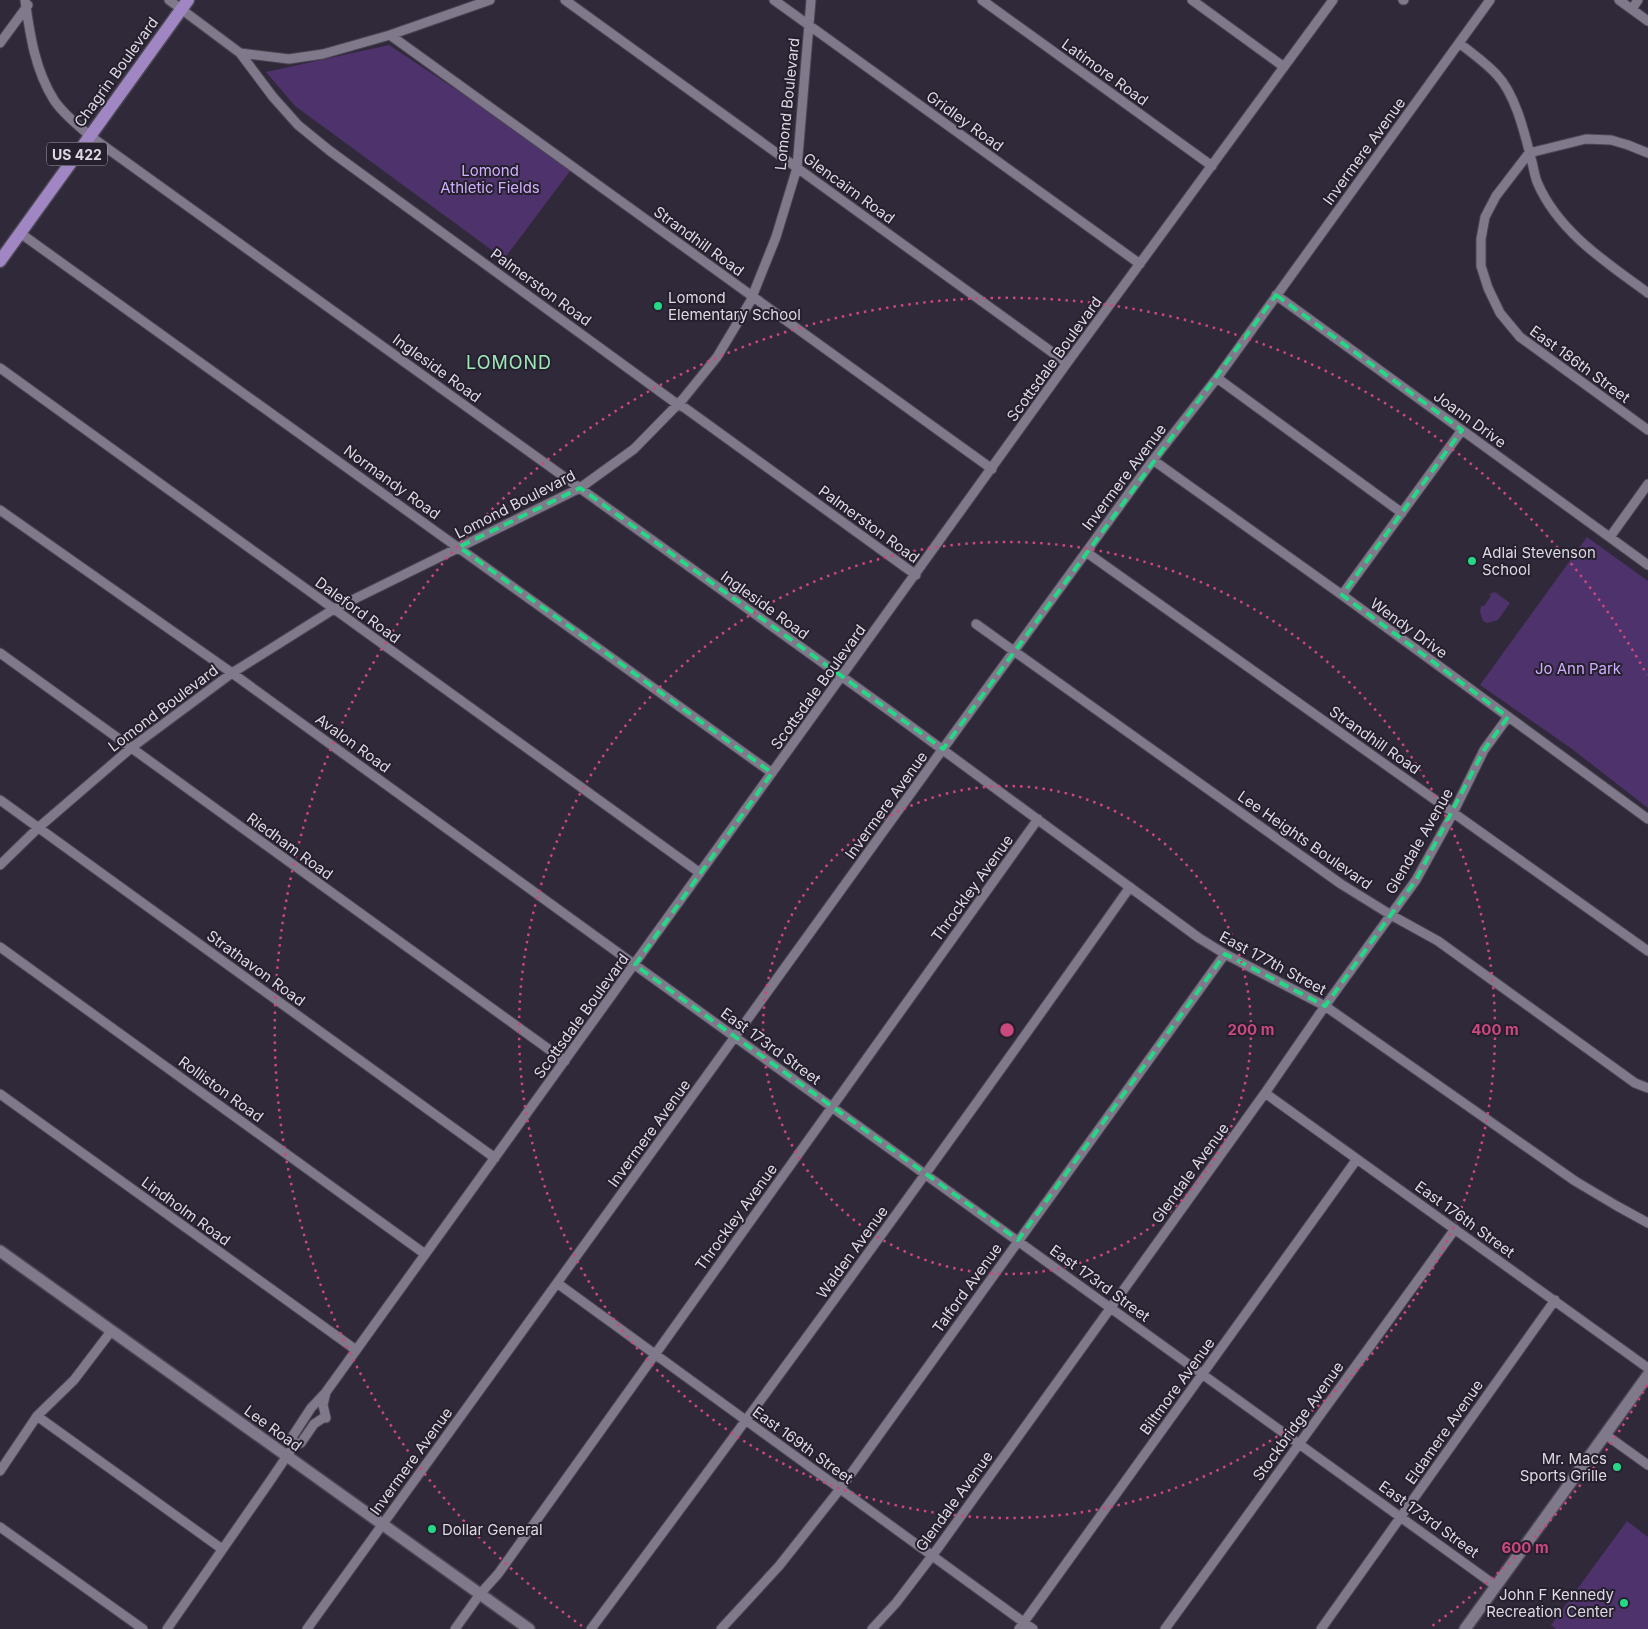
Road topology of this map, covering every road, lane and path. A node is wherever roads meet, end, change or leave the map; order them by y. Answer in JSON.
{"nodes":[{"id":1,"x":169,"y":0,"type":"edge"},
{"id":2,"x":490,"y":0,"type":"edge"},
{"id":3,"x":565,"y":0,"type":"edge"},
{"id":4,"x":774,"y":0,"type":"edge"},
{"id":5,"x":810,"y":0,"type":"edge"},
{"id":6,"x":982,"y":0,"type":"edge"},
{"id":7,"x":1192,"y":0,"type":"edge"},
{"id":8,"x":1333,"y":0,"type":"edge"},
{"id":9,"x":1490,"y":0,"type":"edge"},
{"id":10,"x":1619,"y":0,"type":"edge"},
{"id":11,"x":1638,"y":0,"type":"edge"},
{"id":12,"x":28,"y":2,"type":"edge"},
{"id":13,"x":185,"y":4,"type":"edge"},
{"id":14,"x":1632,"y":9,"type":"junction"},
{"id":15,"x":1648,"y":21,"type":"edge"},
{"id":16,"x":809,"y":25,"type":"junction"},
{"id":17,"x":390,"y":35,"type":"junction"},
{"id":18,"x":1460,"y":42,"type":"junction"},
{"id":19,"x":0,"y":43,"type":"edge"},
{"id":20,"x":240,"y":53,"type":"junction"},
{"id":21,"x":1284,"y":67,"type":"junction"},
{"id":22,"x":90,"y":136,"type":"junction"},
{"id":23,"x":1529,"y":153,"type":"junction"},
{"id":24,"x":1648,"y":153,"type":"edge"},
{"id":25,"x":1212,"y":166,"type":"junction"},
{"id":26,"x":796,"y":168,"type":"junction"},
{"id":27,"x":20,"y":232,"type":"junction"},
{"id":28,"x":0,"y":261,"type":"edge"},
{"id":29,"x":1140,"y":264,"type":"junction"},
{"id":30,"x":1648,"y":292,"type":"edge"},
{"id":31,"x":1276,"y":295,"type":"junction"},
{"id":32,"x":752,"y":296,"type":"junction"},
{"id":33,"x":1067,"y":363,"type":"junction"},
{"id":34,"x":0,"y":368,"type":"edge"},
{"id":35,"x":1217,"y":378,"type":"junction"},
{"id":36,"x":677,"y":404,"type":"junction"},
{"id":37,"x":1462,"y":430,"type":"junction"},
{"id":38,"x":1648,"y":430,"type":"edge"},
{"id":39,"x":1153,"y":460,"type":"junction"},
{"id":40,"x":992,"y":469,"type":"junction"},
{"id":41,"x":1648,"y":484,"type":"edge"},
{"id":42,"x":580,"y":488,"type":"junction"},
{"id":43,"x":0,"y":510,"type":"edge"},
{"id":44,"x":1402,"y":513,"type":"junction"},
{"id":45,"x":1610,"y":537,"type":"junction"},
{"id":46,"x":459,"y":547,"type":"junction"},
{"id":47,"x":1086,"y":552,"type":"junction"},
{"id":48,"x":1648,"y":565,"type":"edge"},
{"id":49,"x":916,"y":575,"type":"junction"},
{"id":50,"x":1342,"y":595,"type":"junction"},
{"id":51,"x":334,"y":608,"type":"junction"},
{"id":52,"x":976,"y":624,"type":"dead end"},
{"id":53,"x":1015,"y":650,"type":"junction"},
{"id":54,"x":0,"y":653,"type":"edge"},
{"id":55,"x":232,"y":673,"type":"junction"},
{"id":56,"x":842,"y":677,"type":"junction"},
{"id":57,"x":894,"y":714,"type":"joint"},
{"id":58,"x":1508,"y":717,"type":"junction"},
{"id":59,"x":131,"y":748,"type":"junction"},
{"id":60,"x":943,"y":749,"type":"junction"},
{"id":61,"x":772,"y":773,"type":"junction"},
{"id":62,"x":0,"y":800,"type":"edge"},
{"id":63,"x":1454,"y":813,"type":"junction"},
{"id":64,"x":1648,"y":819,"type":"edge"},
{"id":65,"x":1038,"y":820,"type":"junction"},
{"id":66,"x":38,"y":828,"type":"junction"},
{"id":67,"x":0,"y":865,"type":"edge"},
{"id":68,"x":700,"y":873,"type":"junction"},
{"id":69,"x":1130,"y":887,"type":"junction"},
{"id":70,"x":1391,"y":915,"type":"junction"},
{"id":71,"x":0,"y":947,"type":"edge"},
{"id":72,"x":1648,"y":952,"type":"edge"},
{"id":73,"x":1225,"y":954,"type":"junction"},
{"id":74,"x":634,"y":965,"type":"junction"},
{"id":75,"x":687,"y":1003,"type":"joint"},
{"id":76,"x":1325,"y":1006,"type":"junction"},
{"id":77,"x":736,"y":1038,"type":"junction"},
{"id":78,"x":564,"y":1061,"type":"junction"},
{"id":79,"x":1648,"y":1088,"type":"edge"},
{"id":80,"x":1265,"y":1093,"type":"junction"},
{"id":81,"x":0,"y":1094,"type":"edge"},
{"id":82,"x":832,"y":1107,"type":"junction"},
{"id":83,"x":495,"y":1158,"type":"junction"},
{"id":84,"x":1357,"y":1159,"type":"junction"},
{"id":85,"x":925,"y":1174,"type":"junction"},
{"id":86,"x":1648,"y":1222,"type":"edge"},
{"id":87,"x":1455,"y":1229,"type":"junction"},
{"id":88,"x":1018,"y":1240,"type":"junction"},
{"id":89,"x":0,"y":1250,"type":"edge"},
{"id":90,"x":425,"y":1254,"type":"junction"},
{"id":91,"x":557,"y":1283,"type":"junction"},
{"id":92,"x":1555,"y":1300,"type":"junction"},
{"id":93,"x":1110,"y":1307,"type":"junction"},
{"id":94,"x":112,"y":1330,"type":"junction"},
{"id":95,"x":356,"y":1350,"type":"junction"},
{"id":96,"x":655,"y":1354,"type":"junction"},
{"id":97,"x":1648,"y":1368,"type":"edge"},
{"id":98,"x":1202,"y":1374,"type":"junction"},
{"id":99,"x":1648,"y":1375,"type":"edge"},
{"id":100,"x":326,"y":1392,"type":"junction"},
{"id":101,"x":37,"y":1416,"type":"junction"},
{"id":102,"x":746,"y":1421,"type":"junction"},
{"id":103,"x":1606,"y":1435,"type":"junction"},
{"id":104,"x":1299,"y":1443,"type":"junction"},
{"id":105,"x":295,"y":1444,"type":"junction"},
{"id":106,"x":287,"y":1456,"type":"junction"},
{"id":107,"x":1648,"y":1465,"type":"edge"},
{"id":108,"x":0,"y":1471,"type":"edge"},
{"id":109,"x":840,"y":1489,"type":"junction"},
{"id":110,"x":1401,"y":1516,"type":"junction"},
{"id":111,"x":382,"y":1525,"type":"junction"},
{"id":112,"x":0,"y":1527,"type":"edge"},
{"id":113,"x":222,"y":1550,"type":"junction"},
{"id":114,"x":932,"y":1556,"type":"junction"},
{"id":115,"x":1496,"y":1586,"type":"junction"},
{"id":116,"x":480,"y":1594,"type":"junction"},
{"id":117,"x":1022,"y":1626,"type":"edge"},
{"id":118,"x":143,"y":1629,"type":"edge"},
{"id":119,"x":167,"y":1629,"type":"edge"},
{"id":120,"x":308,"y":1629,"type":"edge"},
{"id":121,"x":455,"y":1629,"type":"edge"},
{"id":122,"x":529,"y":1629,"type":"edge"},
{"id":123,"x":591,"y":1629,"type":"edge"},
{"id":124,"x":721,"y":1629,"type":"edge"},
{"id":125,"x":872,"y":1629,"type":"edge"},
{"id":126,"x":1033,"y":1629,"type":"edge"},
{"id":127,"x":1165,"y":1629,"type":"edge"},
{"id":128,"x":1320,"y":1629,"type":"edge"},
{"id":129,"x":1464,"y":1629,"type":"edge"}],
"edges":[{"from":1,"to":13,"type":"street","name":"Palmerston Road"},
{"from":2,"to":17,"type":"street"},
{"from":3,"to":26,"type":"street","name":"Glencairn Road"},
{"from":4,"to":16,"type":"street","name":"Gridley Road"},
{"from":5,"to":16,"type":"street","name":"Lomond Boulevard"},
{"from":6,"to":25,"type":"street","name":"Latimore Road"},
{"from":7,"to":21,"type":"street"},
{"from":8,"to":21,"type":"street","name":"Scottsdale Boulevard"},
{"from":9,"to":18,"type":"street","name":"Invermere Avenue"},
{"from":10,"to":14,"type":"street"},
{"from":11,"to":14,"type":"street"},
{"from":12,"to":19,"type":"street"},
{"from":12,"to":22,"type":"street","name":"Ingleside Road"},
{"from":13,"to":20,"type":"street","name":"Palmerston Road"},
{"from":13,"to":22,"type":"main road","name":"Chagrin Boulevard","number":"US 422"},
{"from":14,"to":15,"type":"street"},
{"from":16,"to":26,"type":"street","name":"Lomond Boulevard"},
{"from":16,"to":29,"type":"street","name":"Gridley Road"},
{"from":17,"to":20,"type":"street"},
{"from":17,"to":32,"type":"street","name":"Strandhill Road"},
{"from":18,"to":23,"type":"street"},
{"from":18,"to":31,"type":"street","name":"Invermere Avenue"},
{"from":20,"to":36,"type":"street","name":"Palmerston Road"},
{"from":21,"to":25,"type":"street","name":"Scottsdale Boulevard"},
{"from":22,"to":27,"type":"main road","name":"Chagrin Boulevard","number":"US 422"},
{"from":22,"to":42,"type":"street","name":"Ingleside Road"},
{"from":23,"to":24,"type":"street"},
{"from":23,"to":30,"type":"street"},
{"from":23,"to":38,"type":"street","name":"East 186th Street"},
{"from":25,"to":29,"type":"street","name":"Scottsdale Boulevard"},
{"from":26,"to":32,"type":"street","name":"Lomond Boulevard"},
{"from":26,"to":33,"type":"street","name":"Glencairn Road"},
{"from":27,"to":28,"type":"main road","name":"Chagrin Boulevard","number":"US 422"},
{"from":27,"to":46,"type":"street","name":"Normandy Road"},
{"from":29,"to":33,"type":"street","name":"Scottsdale Boulevard"},
{"from":31,"to":35,"type":"street","name":"Invermere Avenue"},
{"from":31,"to":37,"type":"street","name":"Joann Drive"},
{"from":32,"to":36,"type":"street","name":"Lomond Boulevard"},
{"from":32,"to":40,"type":"street","name":"Strandhill Road"},
{"from":33,"to":40,"type":"street","name":"Scottsdale Boulevard"},
{"from":34,"to":51,"type":"street","name":"Daleford Road"},
{"from":35,"to":39,"type":"street","name":"Invermere Avenue"},
{"from":35,"to":44,"type":"street"},
{"from":36,"to":42,"type":"street","name":"Lomond Boulevard"},
{"from":36,"to":49,"type":"street","name":"Palmerston Road"},
{"from":37,"to":44,"type":"street"},
{"from":37,"to":45,"type":"street","name":"Joann Drive"},
{"from":39,"to":47,"type":"street","name":"Invermere Avenue"},
{"from":39,"to":50,"type":"street","name":"Wendy Drive"},
{"from":40,"to":49,"type":"street","name":"Scottsdale Boulevard"},
{"from":41,"to":45,"type":"street"},
{"from":42,"to":46,"type":"street","name":"Lomond Boulevard"},
{"from":42,"to":56,"type":"street","name":"Ingleside Road"},
{"from":43,"to":55,"type":"street","name":"Avalon Road"},
{"from":44,"to":50,"type":"street"},
{"from":45,"to":48,"type":"street","name":"Joann Drive"},
{"from":46,"to":51,"type":"street","name":"Lomond Boulevard"},
{"from":46,"to":61,"type":"street","name":"Normandy Road"},
{"from":47,"to":53,"type":"street","name":"Invermere Avenue"},
{"from":47,"to":63,"type":"street","name":"Strandhill Road"},
{"from":49,"to":56,"type":"street","name":"Scottsdale Boulevard"},
{"from":50,"to":58,"type":"street","name":"Wendy Drive"},
{"from":51,"to":55,"type":"street","name":"Lomond Boulevard"},
{"from":51,"to":68,"type":"street","name":"Daleford Road"},
{"from":52,"to":53,"type":"street","name":"Lee Heights Boulevard"},
{"from":53,"to":60,"type":"street","name":"Invermere Avenue"},
{"from":53,"to":70,"type":"street","name":"Lee Heights Boulevard"},
{"from":54,"to":59,"type":"street","name":"Riedham Road"},
{"from":55,"to":59,"type":"street","name":"Lomond Boulevard"},
{"from":55,"to":74,"type":"street","name":"Avalon Road"},
{"from":56,"to":57,"type":"street","name":"Ingleside Road"},
{"from":56,"to":61,"type":"street","name":"Scottsdale Boulevard"},
{"from":57,"to":60,"type":"street","name":"East 177th Street"},
{"from":58,"to":63,"type":"street","name":"Glendale Avenue"},
{"from":58,"to":64,"type":"street","name":"Wendy Drive"},
{"from":59,"to":66,"type":"street","name":"Lomond Boulevard"},
{"from":59,"to":78,"type":"street","name":"Riedham Road"},
{"from":60,"to":65,"type":"street","name":"East 177th Street"},
{"from":60,"to":77,"type":"street","name":"Invermere Avenue"},
{"from":61,"to":68,"type":"street","name":"Scottsdale Boulevard"},
{"from":62,"to":66,"type":"street","name":"Strathavon Road"},
{"from":63,"to":70,"type":"street","name":"Glendale Avenue"},
{"from":63,"to":72,"type":"street","name":"Strandhill Road"},
{"from":65,"to":69,"type":"street","name":"East 177th Street"},
{"from":65,"to":82,"type":"street","name":"Throckley Avenue"},
{"from":66,"to":67,"type":"street","name":"Lomond Boulevard"},
{"from":66,"to":83,"type":"street","name":"Strathavon Road"},
{"from":68,"to":74,"type":"street","name":"Scottsdale Boulevard"},
{"from":69,"to":73,"type":"street","name":"East 177th Street"},
{"from":69,"to":85,"type":"street","name":"Walden Avenue"},
{"from":70,"to":76,"type":"street","name":"Glendale Avenue"},
{"from":70,"to":79,"type":"street","name":"Lee Heights Boulevard"},
{"from":71,"to":90,"type":"street","name":"Rolliston Road"},
{"from":73,"to":76,"type":"street","name":"East 177th Street"},
{"from":73,"to":88,"type":"street","name":"Talford Avenue"},
{"from":74,"to":75,"type":"street","name":"Avalon Road"},
{"from":74,"to":78,"type":"street","name":"Scottsdale Boulevard"},
{"from":75,"to":77,"type":"street","name":"East 173rd Street"},
{"from":76,"to":80,"type":"street","name":"Glendale Avenue"},
{"from":76,"to":86,"type":"street","name":"East 177th Street"},
{"from":77,"to":82,"type":"street","name":"East 173rd Street"},
{"from":77,"to":91,"type":"street","name":"Invermere Avenue"},
{"from":78,"to":83,"type":"street","name":"Scottsdale Boulevard"},
{"from":80,"to":84,"type":"street","name":"East 176th Street"},
{"from":80,"to":93,"type":"street","name":"Glendale Avenue"},
{"from":81,"to":95,"type":"street","name":"Lindholm Road"},
{"from":82,"to":85,"type":"street","name":"East 173rd Street"},
{"from":82,"to":96,"type":"street","name":"Throckley Avenue"},
{"from":83,"to":90,"type":"street","name":"Scottsdale Boulevard"},
{"from":84,"to":87,"type":"street","name":"East 176th Street"},
{"from":84,"to":98,"type":"street","name":"Biltmore Avenue"},
{"from":85,"to":88,"type":"street","name":"East 173rd Street"},
{"from":85,"to":102,"type":"street","name":"Walden Avenue"},
{"from":87,"to":92,"type":"street","name":"East 176th Street"},
{"from":87,"to":104,"type":"street","name":"Stockbridge Avenue"},
{"from":88,"to":93,"type":"street","name":"East 173rd Street"},
{"from":88,"to":109,"type":"street","name":"Talford Avenue"},
{"from":89,"to":94,"type":"main road","name":"Lee Road"},
{"from":90,"to":95,"type":"street","name":"Scottsdale Boulevard"},
{"from":91,"to":96,"type":"street","name":"East 169th Street"},
{"from":91,"to":111,"type":"street","name":"Invermere Avenue"},
{"from":92,"to":97,"type":"street","name":"East 176th Street"},
{"from":92,"to":110,"type":"street","name":"Eldamere Avenue"},
{"from":93,"to":98,"type":"street","name":"East 173rd Street"},
{"from":93,"to":114,"type":"street","name":"Glendale Avenue"},
{"from":94,"to":101,"type":"street"},
{"from":94,"to":106,"type":"main road","name":"Lee Road"},
{"from":95,"to":100,"type":"street","name":"Scottsdale Boulevard"},
{"from":96,"to":102,"type":"street","name":"East 169th Street"},
{"from":96,"to":116,"type":"street","name":"Throckley Avenue"},
{"from":98,"to":104,"type":"street","name":"East 173rd Street"},
{"from":98,"to":117,"type":"street","name":"Biltmore Avenue"},
{"from":99,"to":103,"type":"main road"},
{"from":100,"to":105,"type":"street","name":"Scottsdale Boulevard"},
{"from":100,"to":105,"type":"street","name":"Scottsdale Boulevard"},
{"from":101,"to":108,"type":"street"},
{"from":101,"to":113,"type":"street"},
{"from":102,"to":109,"type":"street","name":"East 169th Street"},
{"from":102,"to":123,"type":"street","name":"Walden Avenue"},
{"from":103,"to":107,"type":"street"},
{"from":103,"to":115,"type":"main road"},
{"from":104,"to":110,"type":"street","name":"East 173rd Street"},
{"from":104,"to":127,"type":"street","name":"Stockbridge Avenue"},
{"from":105,"to":106,"type":"street","name":"Scottsdale Boulevard"},
{"from":106,"to":111,"type":"main road","name":"Lee Road"},
{"from":106,"to":113,"type":"street","name":"Scottsdale Boulevard"},
{"from":109,"to":114,"type":"street","name":"East 169th Street"},
{"from":109,"to":124,"type":"street","name":"Talford Avenue"},
{"from":110,"to":115,"type":"street","name":"East 173rd Street"},
{"from":110,"to":128,"type":"street","name":"Eldamere Avenue"},
{"from":111,"to":116,"type":"main road","name":"Lee Road"},
{"from":111,"to":120,"type":"street","name":"Invermere Avenue"},
{"from":112,"to":118,"type":"street"},
{"from":113,"to":119,"type":"street","name":"Scottsdale Boulevard"},
{"from":114,"to":117,"type":"street","name":"East 169th Street"},
{"from":114,"to":125,"type":"street","name":"Glendale Avenue"},
{"from":115,"to":129,"type":"main road"},
{"from":116,"to":121,"type":"street","name":"Throckley Avenue"},
{"from":116,"to":122,"type":"main road","name":"Lee Road"},
{"from":117,"to":126,"type":"street","name":"East 169th Street"}]}
